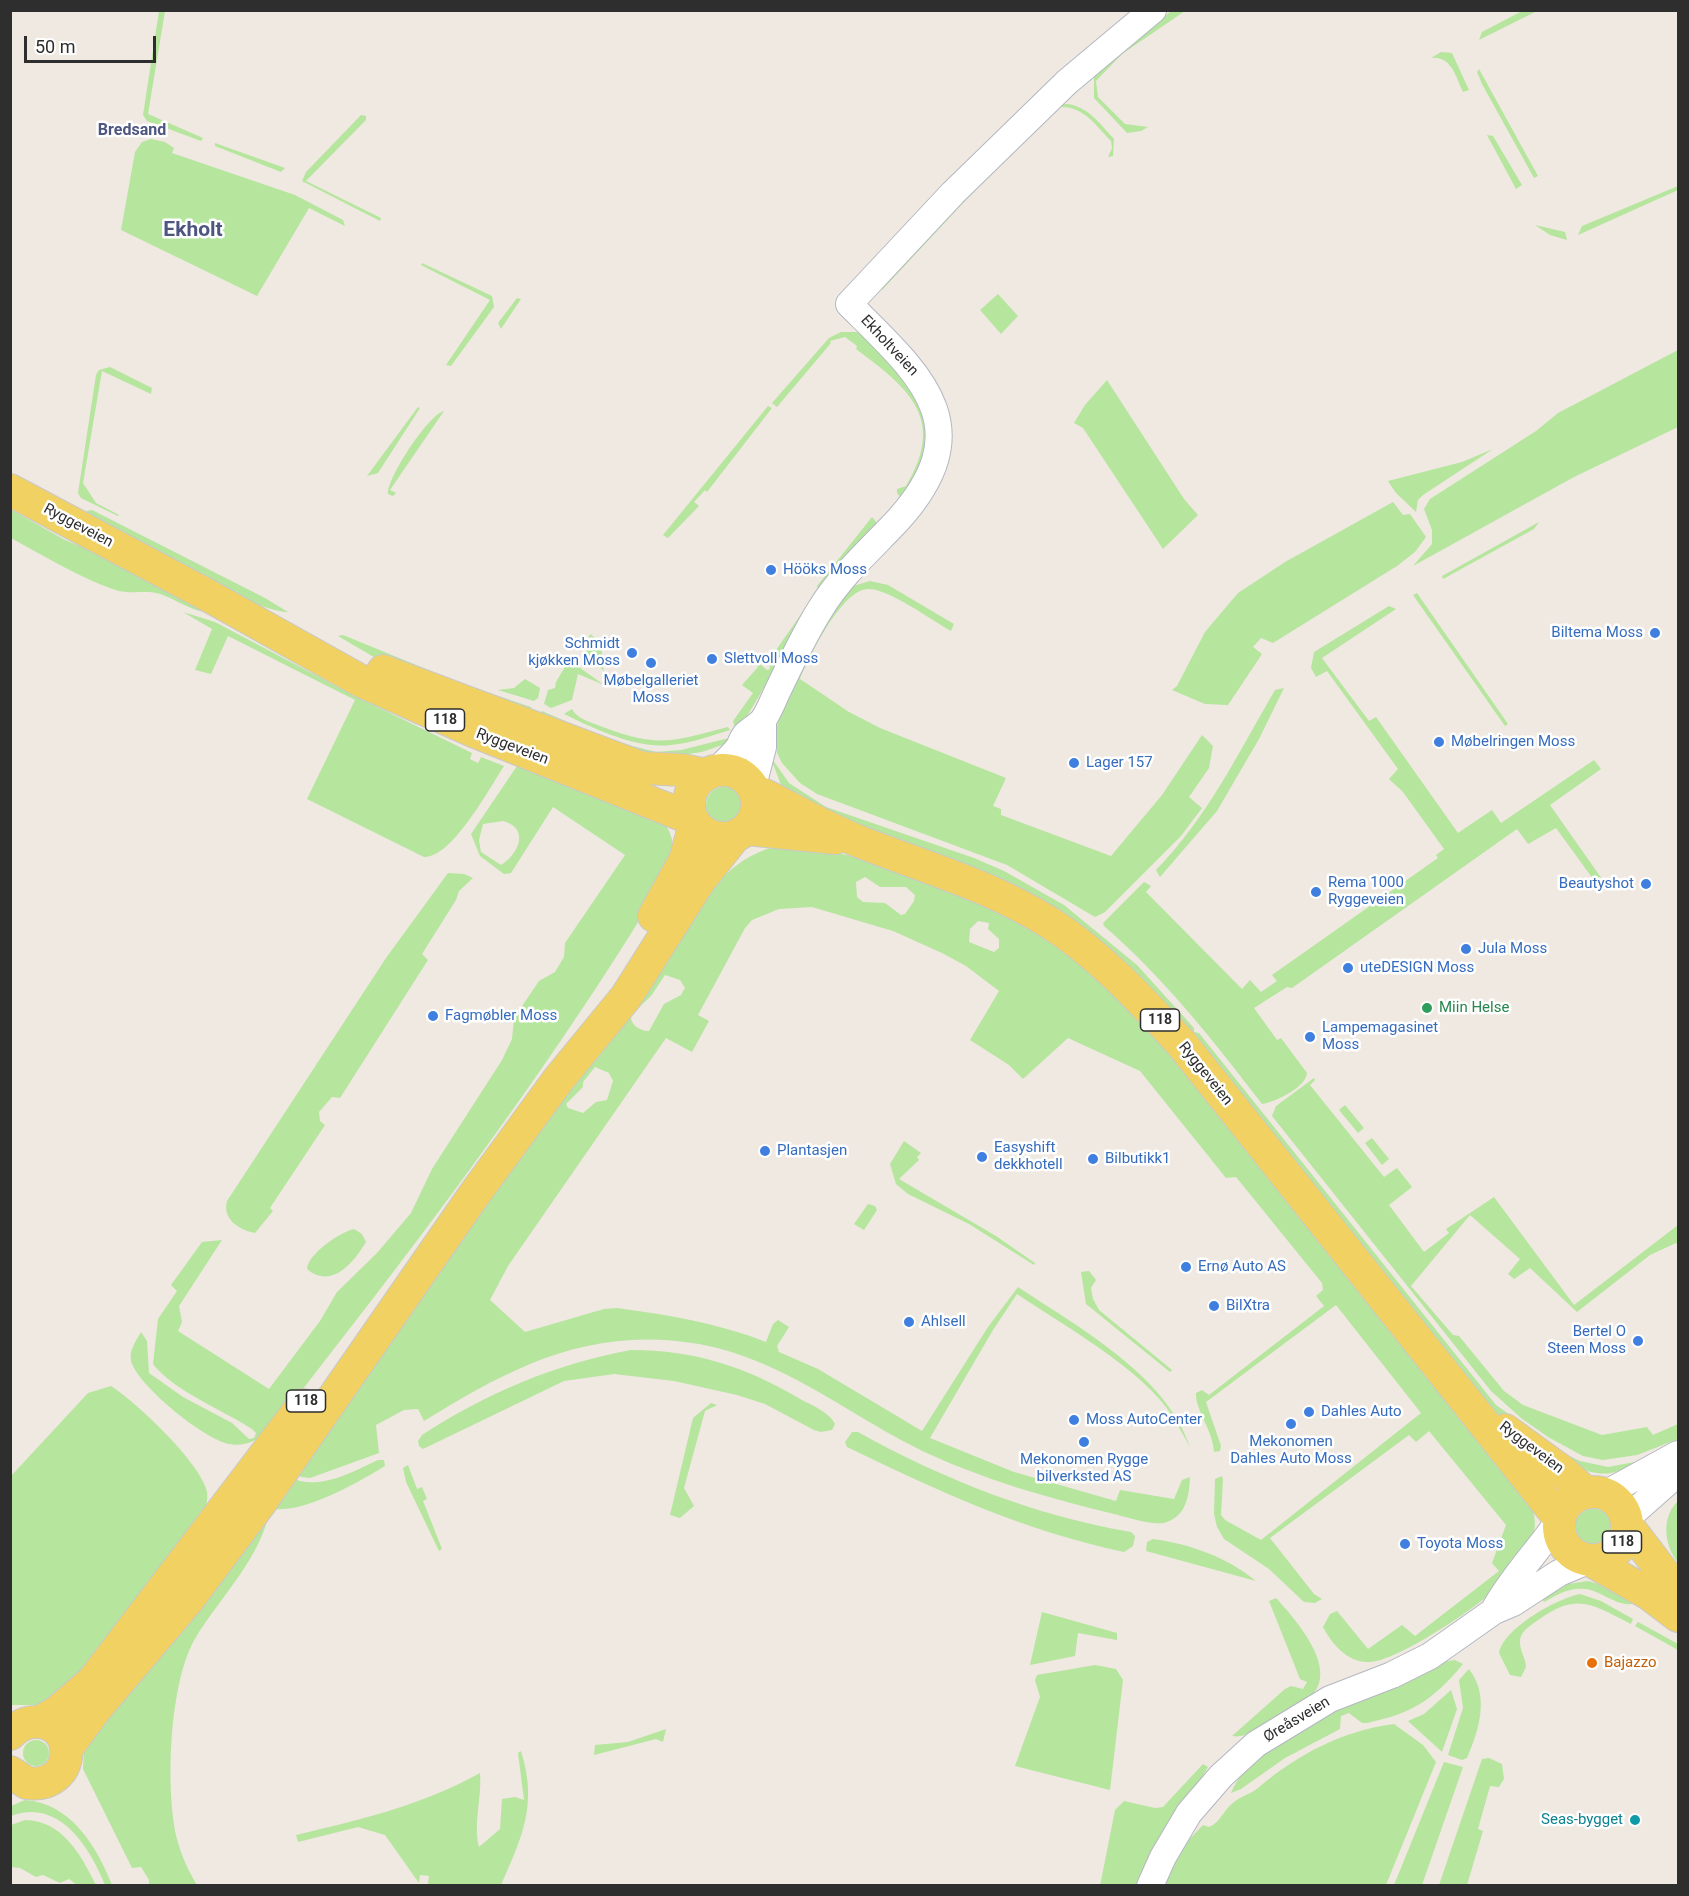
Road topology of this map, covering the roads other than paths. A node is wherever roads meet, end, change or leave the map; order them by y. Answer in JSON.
{"nodes":[{"id":1,"x":1153,"y":10,"type":"edge"},
{"id":2,"x":10,"y":490,"type":"edge"},
{"id":3,"x":209,"y":596,"type":"junction"},
{"id":4,"x":763,"y":720,"type":"junction"},
{"id":5,"x":712,"y":772,"type":"junction"},
{"id":6,"x":754,"y":789,"type":"junction"},
{"id":7,"x":694,"y":821,"type":"junction"},
{"id":8,"x":741,"y":833,"type":"junction"},
{"id":9,"x":857,"y":841,"type":"junction"},
{"id":10,"x":1472,"y":1408,"type":"junction"},
{"id":11,"x":1678,"y":1454,"type":"edge"},
{"id":12,"x":1678,"y":1473,"type":"edge"},
{"id":13,"x":1595,"y":1494,"type":"junction"},
{"id":14,"x":1560,"y":1519,"type":"junction"},
{"id":15,"x":1627,"y":1522,"type":"junction"},
{"id":16,"x":1590,"y":1560,"type":"junction"},
{"id":17,"x":1678,"y":1589,"type":"edge"},
{"id":18,"x":1494,"y":1611,"type":"junction"},
{"id":19,"x":1678,"y":1616,"type":"edge"},
{"id":20,"x":40,"y":1722,"type":"junction"},
{"id":21,"x":10,"y":1734,"type":"edge"},
{"id":22,"x":67,"y":1748,"type":"junction"},
{"id":23,"x":16,"y":1784,"type":"edge"},
{"id":24,"x":1150,"y":1886,"type":"edge"}],
"edges":[{"from":1,"to":4,"type":"street","name":"Ekholtveien"},
{"from":2,"to":3,"type":"main road","name":"Ryggeveien","number":"118"},
{"from":3,"to":5,"type":"main road","name":"Ryggeveien","number":"118"},
{"from":3,"to":7,"type":"main road","name":"Ryggeveien","number":"118"},
{"from":4,"to":5,"type":"street","name":"Ekholtveien"},
{"from":4,"to":6,"type":"street","name":"Ekholtveien"},
{"from":5,"to":6,"type":"main road","number":"118"},
{"from":5,"to":7,"type":"main road","number":"118"},
{"from":6,"to":8,"type":"main road","number":"118"},
{"from":6,"to":9,"type":"main road","name":"Ryggeveien","number":"118"},
{"from":7,"to":8,"type":"main road","number":"118"},
{"from":7,"to":20,"type":"main road","number":"118"},
{"from":8,"to":9,"type":"main road","name":"Ryggeveien","number":"118"},
{"from":8,"to":22,"type":"main road","number":"118"},
{"from":9,"to":10,"type":"main road","name":"Ryggeveien","number":"118"},
{"from":10,"to":13,"type":"main road","name":"Ryggeveien","number":"118"},
{"from":10,"to":14,"type":"main road","name":"Ryggeveien","number":"118"},
{"from":11,"to":13,"type":"street"},
{"from":12,"to":15,"type":"street"},
{"from":13,"to":14,"type":"main road"},
{"from":13,"to":15,"type":"main road","number":"118"},
{"from":14,"to":16,"type":"main road","number":"118"},
{"from":14,"to":18,"type":"street","name":"Øreåsveien"},
{"from":15,"to":16,"type":"main road","number":"118"},
{"from":15,"to":17,"type":"main road","number":"118"},
{"from":16,"to":18,"type":"street","name":"Øreåsveien"},
{"from":16,"to":19,"type":"main road","number":"118"},
{"from":18,"to":24,"type":"street","name":"Øreåsveien"},
{"from":20,"to":21,"type":"main road","number":"118"},
{"from":20,"to":22,"type":"main road"},
{"from":22,"to":23,"type":"main road","number":"118"}]}
